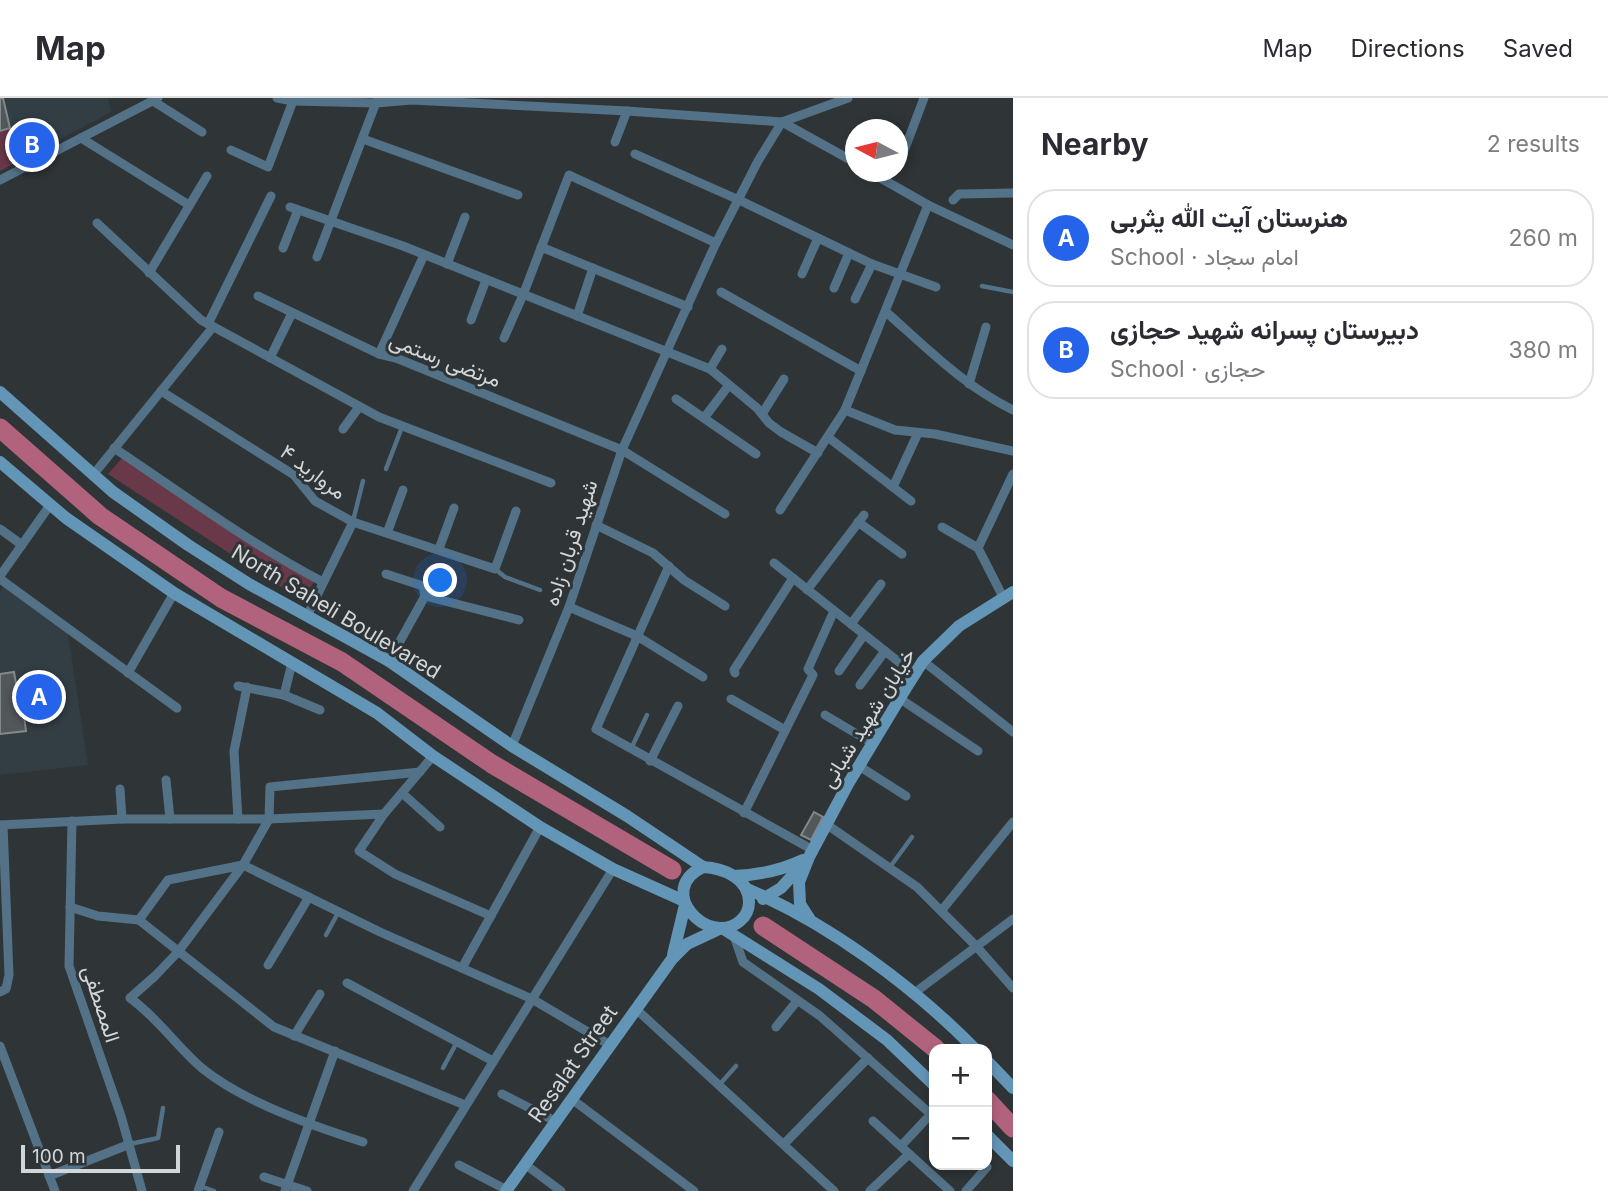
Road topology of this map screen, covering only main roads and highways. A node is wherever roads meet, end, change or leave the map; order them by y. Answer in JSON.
{"nodes":[{"id":1,"x":0,"y":392,"type":"edge"},
{"id":2,"x":0,"y":462,"type":"edge"},
{"id":3,"x":1010,"y":596,"type":"edge"},
{"id":4,"x":811,"y":854,"type":"junction"},
{"id":5,"x":703,"y":867,"type":"junction"},
{"id":6,"x":734,"y":876,"type":"junction"},
{"id":7,"x":747,"y":889,"type":"junction"},
{"id":8,"x":766,"y":897,"type":"junction"},
{"id":9,"x":684,"y":902,"type":"junction"},
{"id":10,"x":749,"y":907,"type":"junction"},
{"id":11,"x":809,"y":918,"type":"junction"},
{"id":12,"x":720,"y":928,"type":"junction"},
{"id":13,"x":672,"y":959,"type":"junction"},
{"id":14,"x":969,"y":1044,"type":"edge"},
{"id":15,"x":992,"y":1066,"type":"edge"},
{"id":16,"x":929,"y":1080,"type":"edge"},
{"id":17,"x":1013,"y":1088,"type":"edge"},
{"id":18,"x":992,"y":1140,"type":"edge"},
{"id":19,"x":1013,"y":1161,"type":"edge"},
{"id":20,"x":507,"y":1190,"type":"edge"}],
"edges":[{"from":1,"to":5,"type":"main road","name":"North Saheli Boulevared"},
{"from":2,"to":9,"type":"main road"},
{"from":3,"to":4,"type":"main road","name":"خیابان شهید شبانی"},
{"from":4,"to":6,"type":"main road"},
{"from":4,"to":8,"type":"main road","name":"خیابان شهید شبانی"},
{"from":4,"to":11,"type":"main road","name":"خیابان شهید شبانی"},
{"from":5,"to":6,"type":"main road"},
{"from":5,"to":9,"type":"main road"},
{"from":6,"to":7,"type":"main road"},
{"from":7,"to":8,"type":"main road"},
{"from":7,"to":10,"type":"main road"},
{"from":8,"to":10,"type":"main road","name":"خیابان شهید شبانی"},
{"from":8,"to":11,"type":"main road"},
{"from":9,"to":12,"type":"main road"},
{"from":9,"to":13,"type":"main road"},
{"from":10,"to":12,"type":"main road"},
{"from":11,"to":14,"type":"main road"},
{"from":12,"to":13,"type":"main road"},
{"from":12,"to":16,"type":"main road"},
{"from":13,"to":20,"type":"main road","name":"Resalat Street"},
{"from":15,"to":17,"type":"main road"},
{"from":18,"to":19,"type":"main road"}]}
